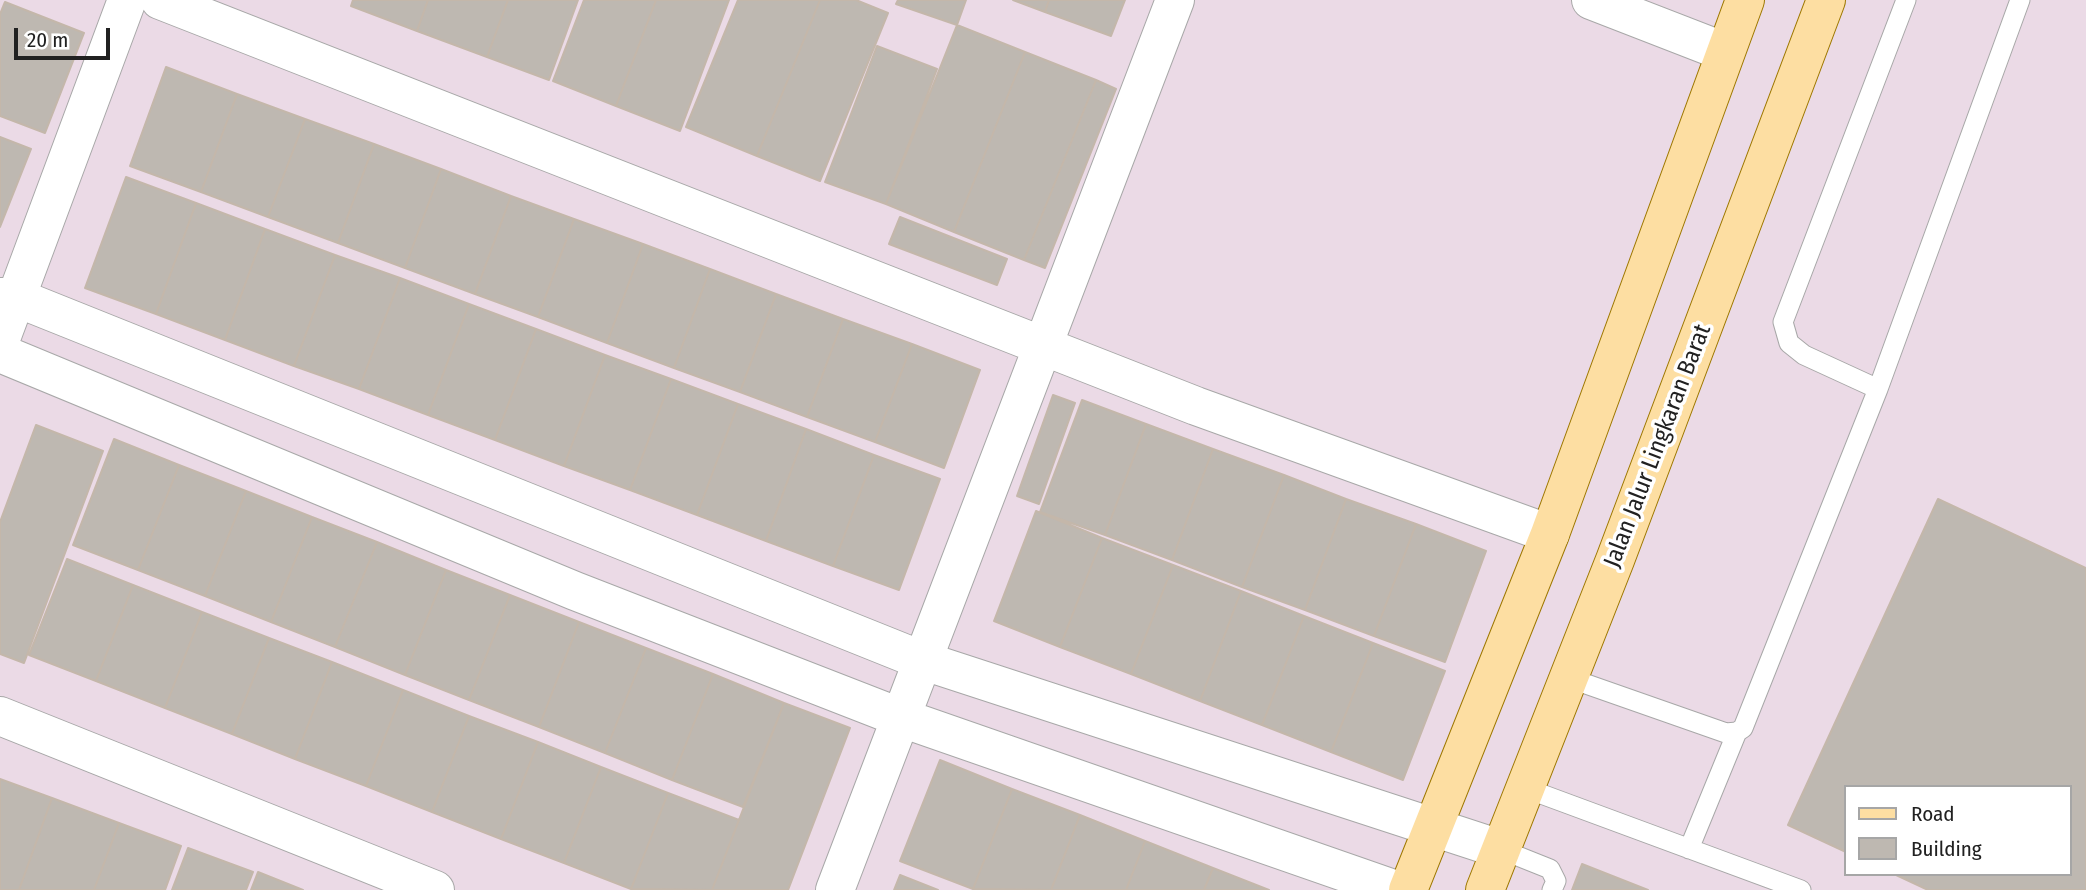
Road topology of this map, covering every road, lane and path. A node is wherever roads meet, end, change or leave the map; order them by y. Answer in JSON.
{"nodes":[{"id":1,"x":128,"y":0,"type":"edge"},
{"id":2,"x":160,"y":0,"type":"edge"},
{"id":3,"x":1175,"y":0,"type":"edge"},
{"id":4,"x":1591,"y":0,"type":"edge"},
{"id":5,"x":1745,"y":0,"type":"edge"},
{"id":6,"x":1826,"y":0,"type":"edge"},
{"id":7,"x":1906,"y":0,"type":"edge"},
{"id":8,"x":2020,"y":0,"type":"edge"},
{"id":9,"x":1725,"y":52,"type":"junction"},
{"id":10,"x":8,"y":297,"type":"edge"},
{"id":11,"x":0,"y":341,"type":"edge"},
{"id":12,"x":1043,"y":344,"type":"junction"},
{"id":13,"x":0,"y":353,"type":"edge"},
{"id":14,"x":1878,"y":388,"type":"junction"},
{"id":15,"x":1550,"y":534,"type":"junction"},
{"id":16,"x":921,"y":660,"type":"junction"},
{"id":17,"x":1569,"y":678,"type":"junction"},
{"id":18,"x":0,"y":716,"type":"edge"},
{"id":19,"x":899,"y":716,"type":"junction"},
{"id":20,"x":1737,"y":732,"type":"junction"},
{"id":21,"x":1525,"y":788,"type":"junction"},
{"id":22,"x":1432,"y":826,"type":"junction"},
{"id":23,"x":1500,"y":849,"type":"junction"},
{"id":24,"x":1689,"y":849,"type":"junction"},
{"id":25,"x":435,"y":890,"type":"edge"},
{"id":26,"x":835,"y":890,"type":"edge"},
{"id":27,"x":1396,"y":890,"type":"edge"},
{"id":28,"x":1408,"y":890,"type":"edge"},
{"id":29,"x":1485,"y":890,"type":"edge"},
{"id":30,"x":1552,"y":890,"type":"edge"},
{"id":31,"x":1801,"y":890,"type":"edge"}],
"edges":[{"from":1,"to":10,"type":"street"},
{"from":2,"to":12,"type":"street"},
{"from":3,"to":12,"type":"street"},
{"from":4,"to":9,"type":"street"},
{"from":5,"to":9,"type":"main road"},
{"from":6,"to":17,"type":"main road","name":"Jalan Jalur Lingkaran Barat"},
{"from":7,"to":14,"type":"lane"},
{"from":8,"to":14,"type":"lane"},
{"from":9,"to":15,"type":"main road"},
{"from":10,"to":11,"type":"street"},
{"from":10,"to":16,"type":"street"},
{"from":12,"to":15,"type":"street"},
{"from":12,"to":16,"type":"street"},
{"from":13,"to":19,"type":"street"},
{"from":14,"to":20,"type":"lane"},
{"from":15,"to":22,"type":"main road"},
{"from":16,"to":19,"type":"street"},
{"from":16,"to":22,"type":"street"},
{"from":17,"to":20,"type":"lane"},
{"from":17,"to":21,"type":"main road","name":"Jalan Jalur Lingkaran Barat"},
{"from":18,"to":25,"type":"street"},
{"from":19,"to":26,"type":"street"},
{"from":19,"to":27,"type":"street"},
{"from":20,"to":24,"type":"lane"},
{"from":21,"to":23,"type":"main road","name":"Jalan Jalur Lingkaran Barat"},
{"from":21,"to":24,"type":"lane"},
{"from":22,"to":23,"type":"street"},
{"from":22,"to":28,"type":"main road"},
{"from":23,"to":29,"type":"main road","name":"Jalan Jalur Lingkaran Barat"},
{"from":23,"to":30,"type":"lane"},
{"from":24,"to":31,"type":"lane"}]}
